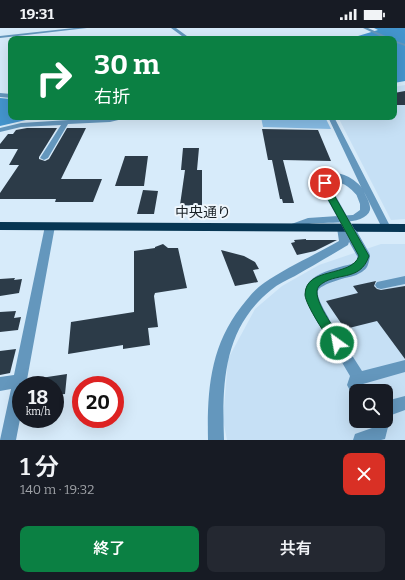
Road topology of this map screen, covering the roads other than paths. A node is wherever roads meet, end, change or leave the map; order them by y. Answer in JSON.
{"nodes":[{"id":1,"x":85,"y":28,"type":"edge"},
{"id":2,"x":173,"y":28,"type":"edge"},
{"id":3,"x":367,"y":29,"type":"edge"},
{"id":4,"x":51,"y":30,"type":"edge"},
{"id":5,"x":185,"y":36,"type":"edge"},
{"id":6,"x":383,"y":36,"type":"edge"},
{"id":7,"x":0,"y":37,"type":"edge"},
{"id":8,"x":103,"y":120,"type":"edge"},
{"id":9,"x":333,"y":120,"type":"edge"},
{"id":10,"x":66,"y":122,"type":"junction"},
{"id":11,"x":0,"y":130,"type":"edge"},
{"id":12,"x":44,"y":158,"type":"dead end"},
{"id":13,"x":343,"y":219,"type":"edge"},
{"id":14,"x":343,"y":219,"type":"edge"},
{"id":15,"x":343,"y":219,"type":"edge"},
{"id":16,"x":343,"y":219,"type":"edge"},
{"id":17,"x":0,"y":226,"type":"edge"},
{"id":18,"x":50,"y":226,"type":"junction"},
{"id":19,"x":289,"y":228,"type":"junction"},
{"id":20,"x":342,"y":228,"type":"junction"},
{"id":21,"x":386,"y":228,"type":"junction"},
{"id":22,"x":405,"y":228,"type":"edge"},
{"id":23,"x":405,"y":280,"type":"edge"},
{"id":24,"x":380,"y":285,"type":"dead end"},
{"id":25,"x":405,"y":366,"type":"edge"},
{"id":26,"x":21,"y":376,"type":"edge"},
{"id":27,"x":12,"y":382,"type":"edge"},
{"id":28,"x":0,"y":384,"type":"edge"},
{"id":29,"x":357,"y":384,"type":"edge"},
{"id":30,"x":360,"y":384,"type":"edge"},
{"id":31,"x":405,"y":403,"type":"edge"},
{"id":32,"x":393,"y":407,"type":"edge"},
{"id":33,"x":12,"y":420,"type":"edge"},
{"id":34,"x":380,"y":428,"type":"edge"},
{"id":35,"x":8,"y":440,"type":"edge"},
{"id":36,"x":216,"y":440,"type":"edge"},
{"id":37,"x":361,"y":440,"type":"edge"}],
"edges":[{"from":1,"to":4,"type":"street"},
{"from":2,"to":5,"type":"street"},
{"from":3,"to":6,"type":"street"},
{"from":4,"to":7,"type":"street"},
{"from":8,"to":10,"type":"street"},
{"from":9,"to":21,"type":"street"},
{"from":10,"to":11,"type":"street"},
{"from":10,"to":12,"type":"street"},
{"from":13,"to":19,"type":"street","bridge":true},
{"from":14,"to":15,"type":"street","bridge":true},
{"from":16,"to":29,"type":"street","bridge":true},
{"from":17,"to":18,"type":"highway","name":"中央通り"},
{"from":18,"to":19,"type":"highway","name":"中央通り"},
{"from":18,"to":26,"type":"street"},
{"from":19,"to":20,"type":"highway","name":"中央通り"},
{"from":20,"to":21,"type":"highway","name":"中央通り"},
{"from":20,"to":36,"type":"street"},
{"from":21,"to":22,"type":"highway","name":"中央通り"},
{"from":23,"to":24,"type":"street"},
{"from":25,"to":30,"type":"street"},
{"from":27,"to":28,"type":"street"},
{"from":31,"to":32,"type":"street"},
{"from":33,"to":35,"type":"street"},
{"from":34,"to":37,"type":"street"}]}
